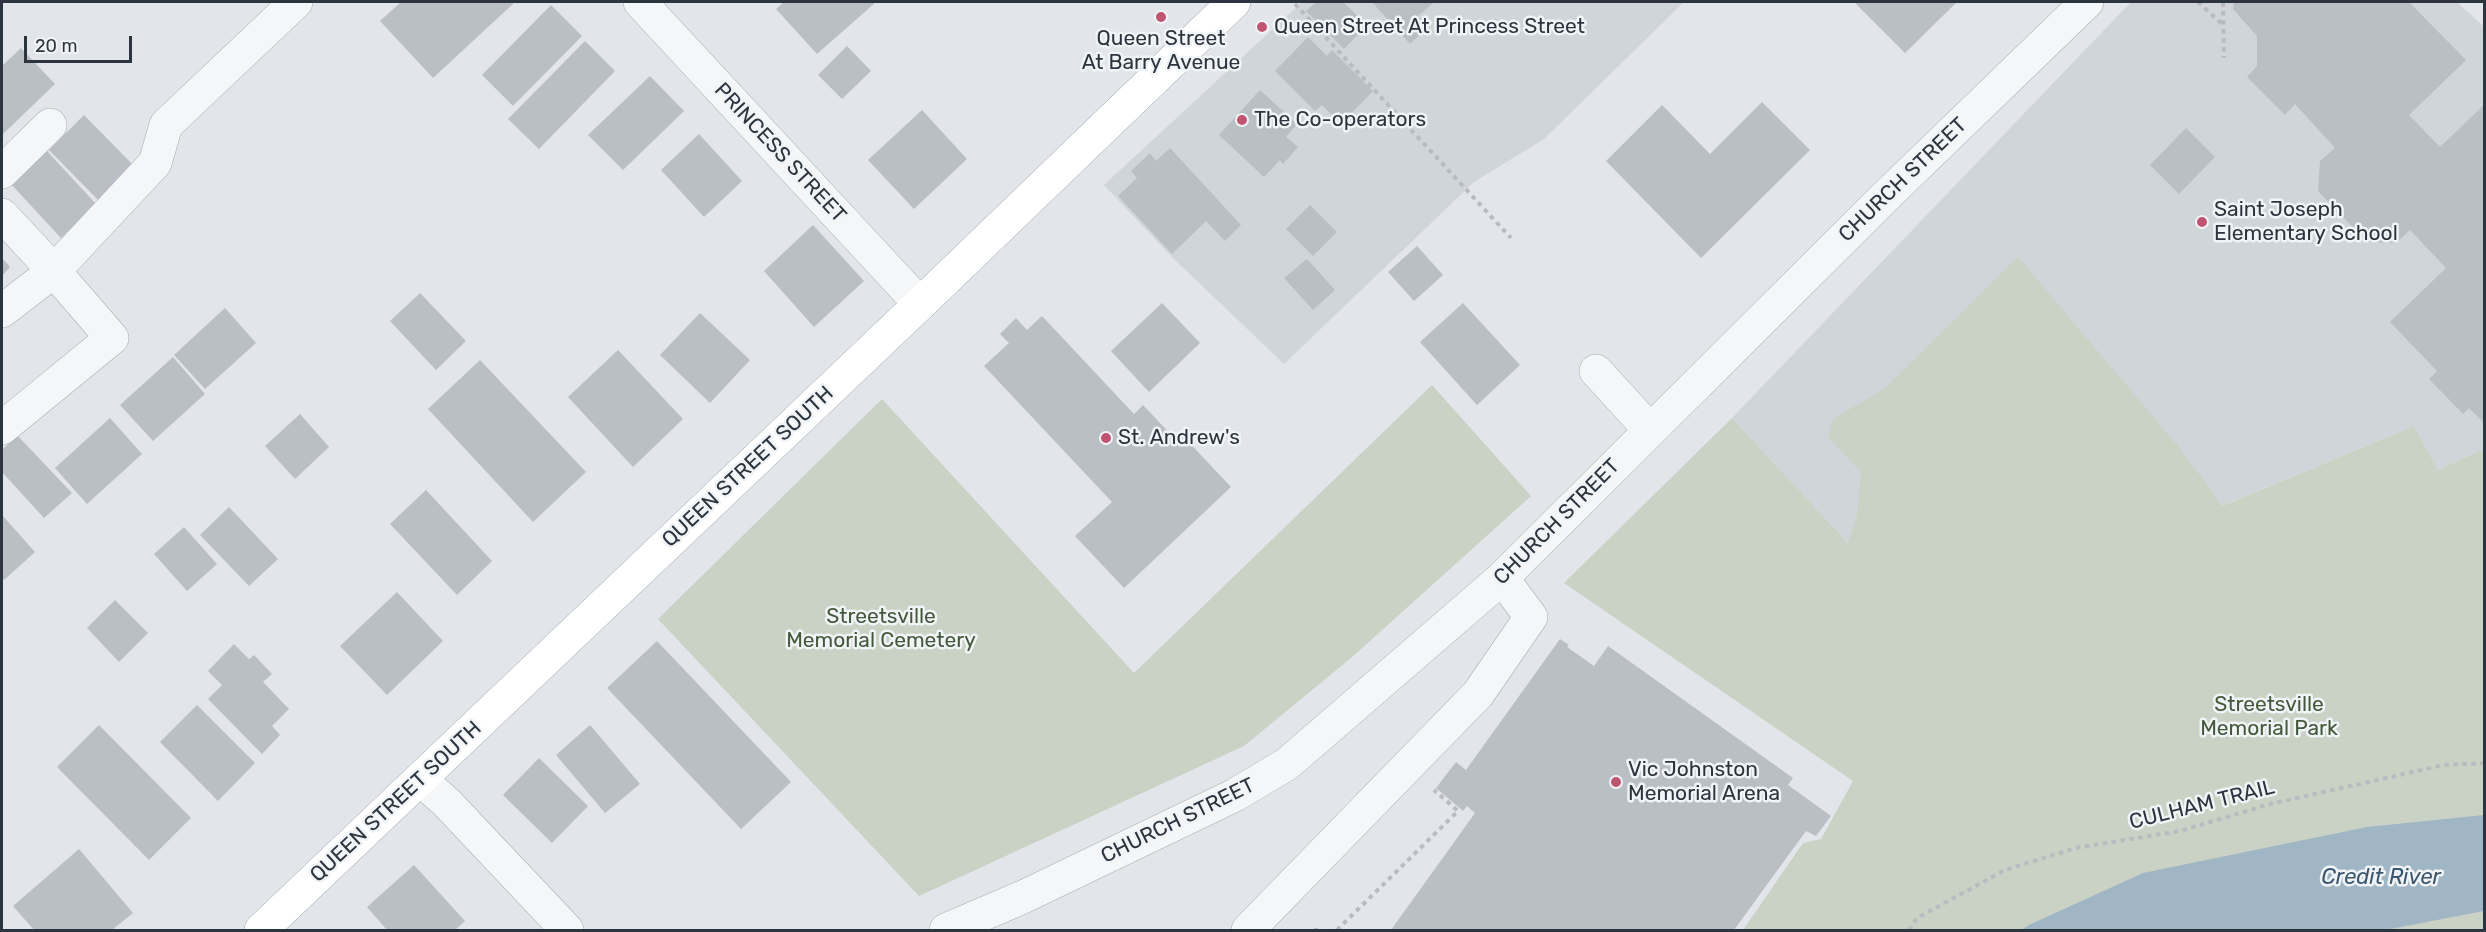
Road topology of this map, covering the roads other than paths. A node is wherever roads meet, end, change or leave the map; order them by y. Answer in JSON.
{"nodes":[{"id":1,"x":296,"y":2,"type":"edge"},
{"id":2,"x":640,"y":2,"type":"edge"},
{"id":3,"x":1234,"y":2,"type":"edge"},
{"id":4,"x":2069,"y":8,"type":"edge"},
{"id":5,"x":50,"y":125,"type":"dead end"},
{"id":6,"x":2,"y":172,"type":"edge"},
{"id":7,"x":2,"y":215,"type":"edge"},
{"id":8,"x":54,"y":271,"type":"junction"},
{"id":9,"x":920,"y":304,"type":"junction"},
{"id":10,"x":2,"y":311,"type":"edge"},
{"id":11,"x":1596,"y":371,"type":"dead end"},
{"id":12,"x":2,"y":428,"type":"edge"},
{"id":13,"x":1650,"y":430,"type":"junction"},
{"id":14,"x":1502,"y":578,"type":"junction"},
{"id":15,"x":421,"y":780,"type":"junction"},
{"id":16,"x":261,"y":930,"type":"edge"},
{"id":17,"x":567,"y":930,"type":"edge"},
{"id":18,"x":946,"y":930,"type":"edge"},
{"id":19,"x":1248,"y":930,"type":"edge"}],
"edges":[{"from":1,"to":8,"type":"street"},
{"from":2,"to":9,"type":"street","name":"PRINCESS STREET"},
{"from":3,"to":9,"type":"main road","name":"QUEEN STREET SOUTH"},
{"from":4,"to":13,"type":"street","name":"CHURCH STREET"},
{"from":5,"to":6,"type":"street"},
{"from":7,"to":8,"type":"street"},
{"from":8,"to":10,"type":"street"},
{"from":8,"to":12,"type":"street"},
{"from":9,"to":15,"type":"main road","name":"QUEEN STREET SOUTH"},
{"from":11,"to":13,"type":"street"},
{"from":13,"to":14,"type":"street","name":"CHURCH STREET"},
{"from":14,"to":18,"type":"street","name":"CHURCH STREET"},
{"from":14,"to":19,"type":"street"},
{"from":15,"to":16,"type":"main road","name":"QUEEN STREET SOUTH"},
{"from":15,"to":17,"type":"street"}]}
